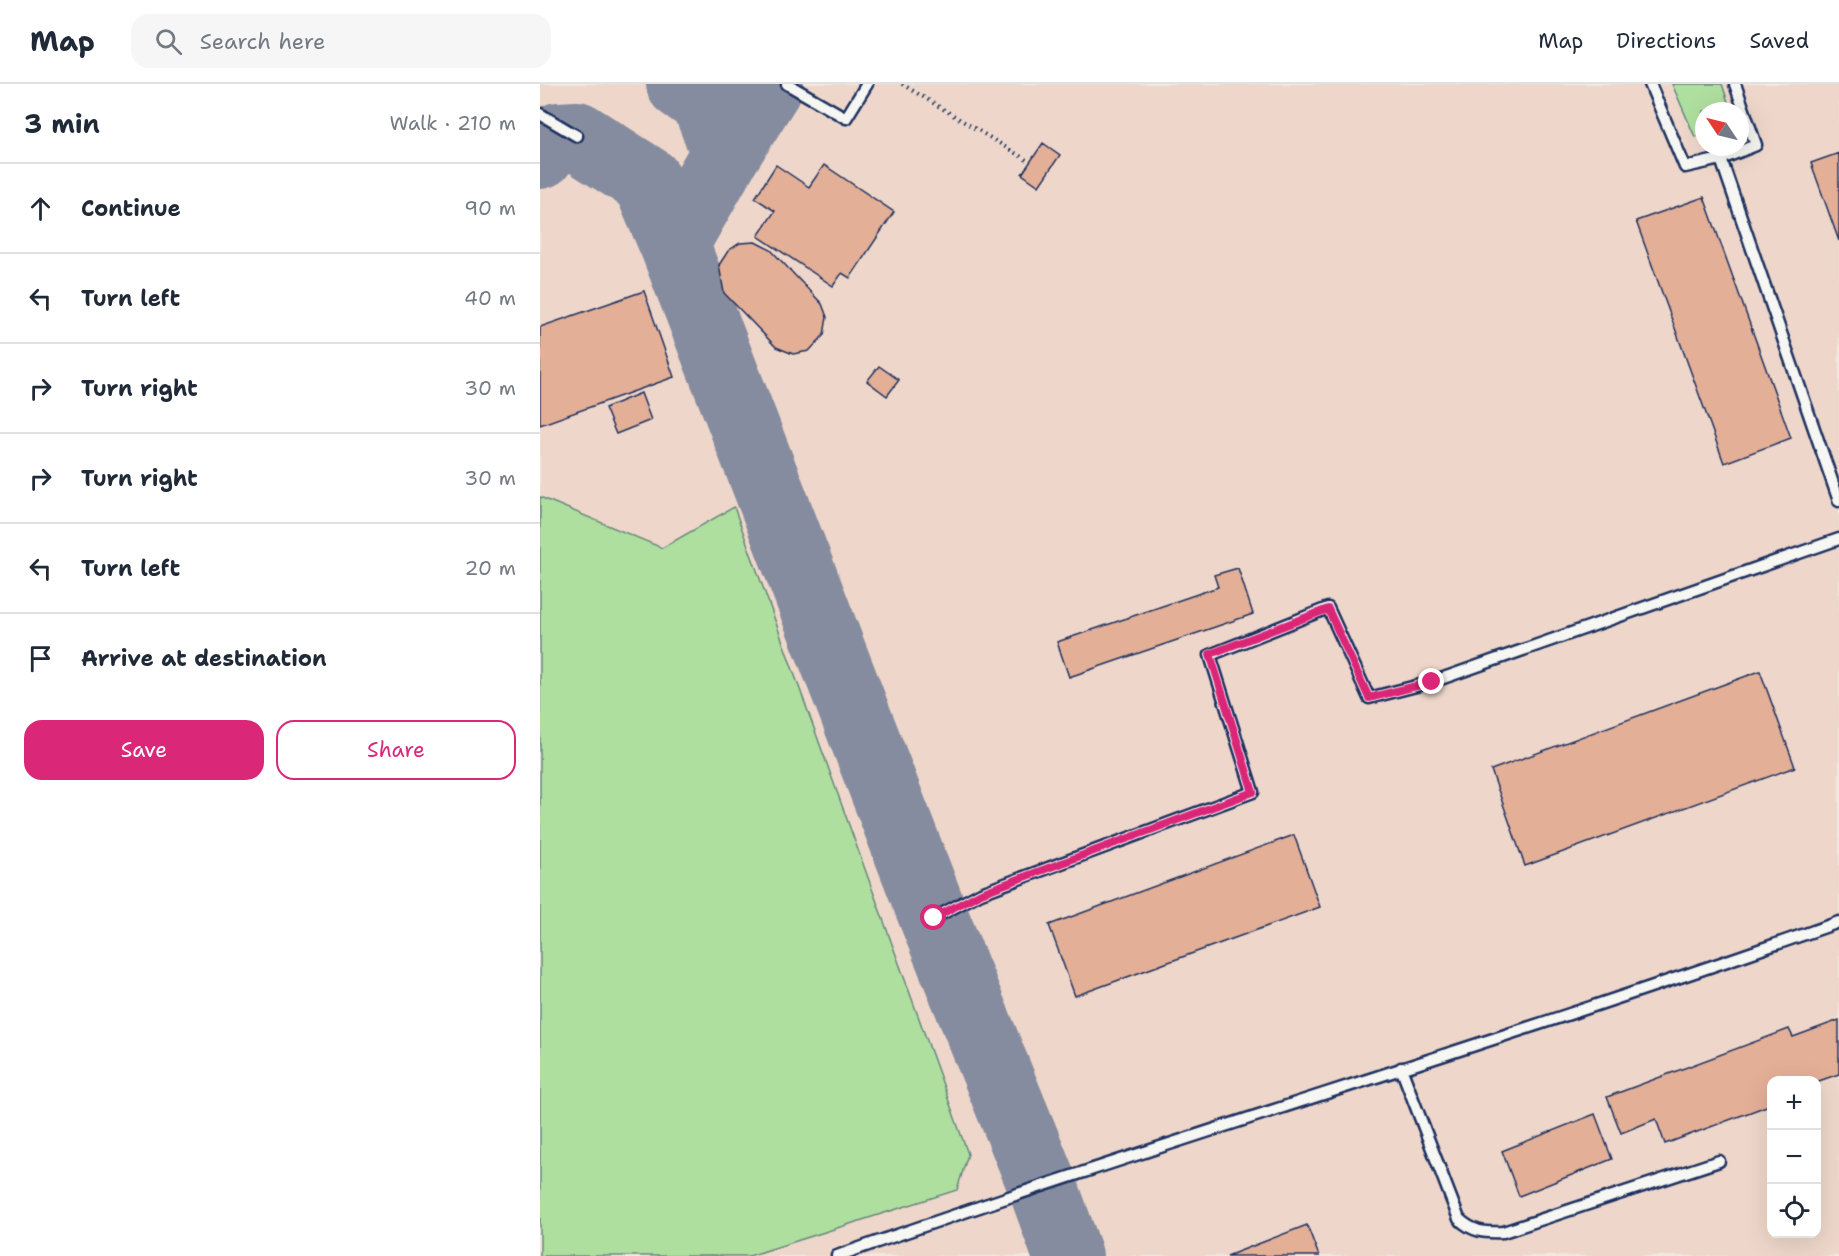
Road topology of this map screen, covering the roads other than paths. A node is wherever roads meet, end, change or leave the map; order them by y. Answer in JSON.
{"nodes":[{"id":1,"x":787,"y":84,"type":"edge"},
{"id":2,"x":867,"y":84,"type":"edge"},
{"id":3,"x":1650,"y":84,"type":"edge"},
{"id":4,"x":1735,"y":84,"type":"edge"},
{"id":5,"x":540,"y":114,"type":"edge"},
{"id":6,"x":577,"y":136,"type":"dead end"},
{"id":7,"x":1721,"y":159,"type":"junction"},
{"id":8,"x":1839,"y":501,"type":"edge"},
{"id":9,"x":1839,"y":539,"type":"edge"},
{"id":10,"x":934,"y":918,"type":"dead end"},
{"id":11,"x":1839,"y":922,"type":"edge"},
{"id":12,"x":1401,"y":1068,"type":"junction"},
{"id":13,"x":1719,"y":1161,"type":"dead end"},
{"id":14,"x":837,"y":1256,"type":"edge"}],
"edges":[{"from":1,"to":2,"type":"lane"},
{"from":3,"to":7,"type":"lane"},
{"from":4,"to":7,"type":"lane"},
{"from":5,"to":6,"type":"lane"},
{"from":7,"to":8,"type":"lane"},
{"from":9,"to":10,"type":"lane"},
{"from":11,"to":12,"type":"lane"},
{"from":12,"to":13,"type":"lane"},
{"from":12,"to":14,"type":"lane"}]}
